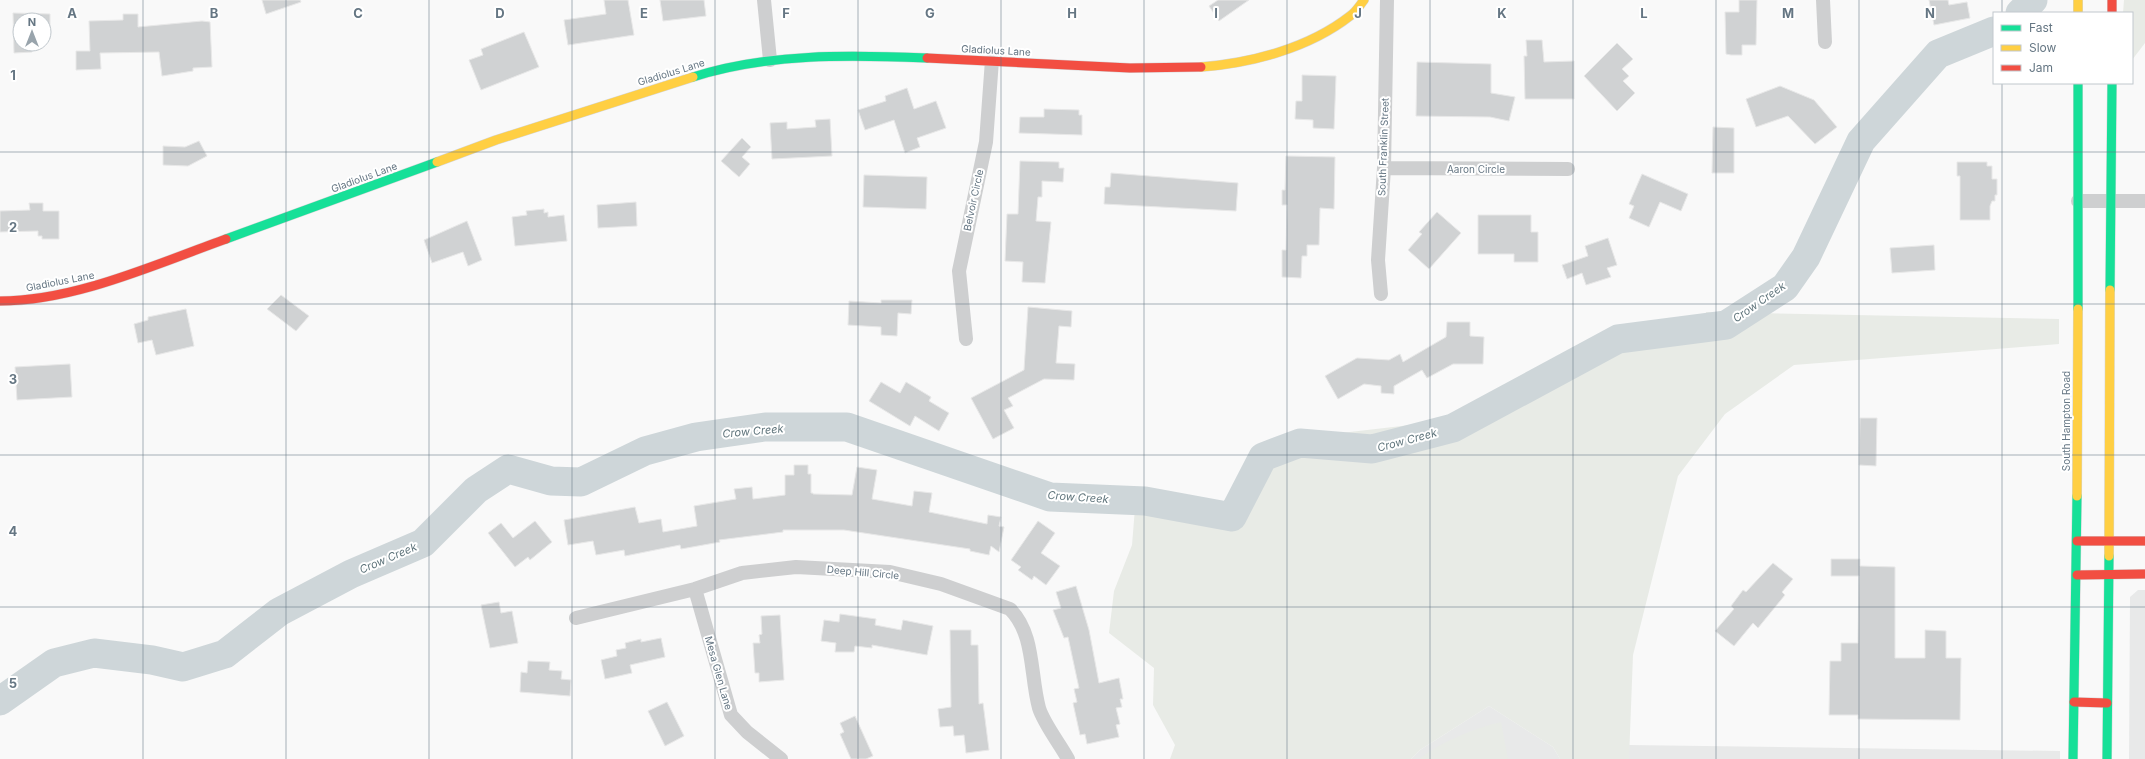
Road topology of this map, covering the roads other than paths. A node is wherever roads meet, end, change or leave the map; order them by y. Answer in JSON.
{"nodes":[{"id":1,"x":764,"y":0,"type":"edge"},
{"id":2,"x":1364,"y":0,"type":"edge"},
{"id":3,"x":1387,"y":0,"type":"edge"},
{"id":4,"x":1824,"y":0,"type":"edge"},
{"id":5,"x":2078,"y":0,"type":"edge"},
{"id":6,"x":2112,"y":0,"type":"edge"},
{"id":7,"x":2078,"y":12,"type":"edge"},
{"id":8,"x":2112,"y":12,"type":"edge"},
{"id":9,"x":1825,"y":42,"type":"dead end"},
{"id":10,"x":770,"y":60,"type":"junction"},
{"id":11,"x":992,"y":60,"type":"junction"},
{"id":12,"x":2078,"y":84,"type":"edge"},
{"id":13,"x":2112,"y":84,"type":"edge"},
{"id":14,"x":1384,"y":168,"type":"junction"},
{"id":15,"x":1568,"y":170,"type":"dead end"},
{"id":16,"x":2078,"y":201,"type":"junction"},
{"id":17,"x":2145,"y":201,"type":"edge"},
{"id":18,"x":2111,"y":202,"type":"junction"},
{"id":19,"x":1381,"y":294,"type":"dead end"},
{"id":20,"x":0,"y":301,"type":"edge"},
{"id":21,"x":966,"y":339,"type":"dead end"},
{"id":22,"x":2077,"y":541,"type":"junction"},
{"id":23,"x":2108,"y":541,"type":"junction"},
{"id":24,"x":2145,"y":541,"type":"edge"},
{"id":25,"x":2108,"y":574,"type":"junction"},
{"id":26,"x":2145,"y":574,"type":"edge"},
{"id":27,"x":2077,"y":575,"type":"junction"},
{"id":28,"x":695,"y":589,"type":"junction"},
{"id":29,"x":576,"y":618,"type":"dead end"},
{"id":30,"x":2074,"y":702,"type":"junction"},
{"id":31,"x":2107,"y":703,"type":"junction"},
{"id":32,"x":781,"y":759,"type":"edge"},
{"id":33,"x":1068,"y":759,"type":"edge"},
{"id":34,"x":2073,"y":759,"type":"edge"},
{"id":35,"x":2106,"y":759,"type":"edge"}],
"edges":[{"from":1,"to":10,"type":"street"},
{"from":2,"to":11,"type":"street","name":"Gladiolus Lane"},
{"from":3,"to":14,"type":"street","name":"South Franklin Street"},
{"from":4,"to":9,"type":"street"},
{"from":5,"to":7,"type":"street"},
{"from":6,"to":8,"type":"street"},
{"from":10,"to":11,"type":"street","name":"Gladiolus Lane"},
{"from":10,"to":20,"type":"street","name":"Gladiolus Lane"},
{"from":11,"to":21,"type":"street","name":"Belvoir Circle"},
{"from":12,"to":16,"type":"street","name":"South Hampton Road"},
{"from":13,"to":18,"type":"street"},
{"from":14,"to":15,"type":"street","name":"Aaron Circle"},
{"from":14,"to":19,"type":"street","name":"South Franklin Street"},
{"from":16,"to":18,"type":"street"},
{"from":16,"to":22,"type":"street","name":"South Hampton Road"},
{"from":17,"to":18,"type":"street"},
{"from":18,"to":23,"type":"street"},
{"from":22,"to":23,"type":"street"},
{"from":22,"to":27,"type":"street","name":"South Hampton Road"},
{"from":23,"to":24,"type":"street"},
{"from":23,"to":25,"type":"street"},
{"from":25,"to":26,"type":"street"},
{"from":25,"to":27,"type":"street"},
{"from":25,"to":31,"type":"street"},
{"from":27,"to":30,"type":"street","name":"South Hampton Road"},
{"from":28,"to":29,"type":"street","name":"Deep Hill Circle"},
{"from":28,"to":32,"type":"street","name":"Mesa Glen Lane"},
{"from":28,"to":33,"type":"street","name":"Deep Hill Circle"},
{"from":30,"to":31,"type":"street"},
{"from":30,"to":34,"type":"street","name":"South Hampton Road"},
{"from":31,"to":35,"type":"street"}]}
